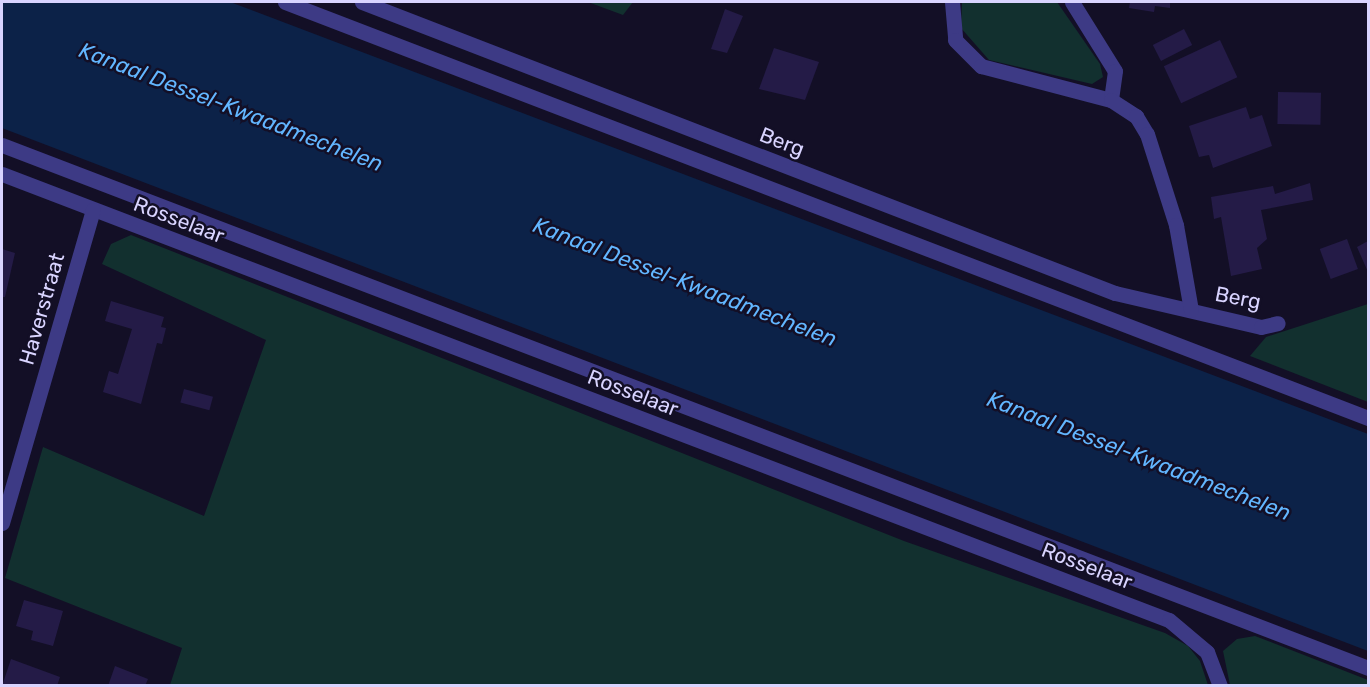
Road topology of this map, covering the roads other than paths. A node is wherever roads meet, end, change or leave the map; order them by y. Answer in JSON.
{"nodes":[{"id":1,"x":285,"y":2,"type":"edge"},
{"id":2,"x":362,"y":2,"type":"edge"},
{"id":3,"x":952,"y":2,"type":"edge"},
{"id":4,"x":1072,"y":2,"type":"edge"},
{"id":5,"x":1111,"y":100,"type":"junction"},
{"id":6,"x":2,"y":145,"type":"edge"},
{"id":7,"x":2,"y":174,"type":"edge"},
{"id":8,"x":93,"y":210,"type":"junction"},
{"id":9,"x":1191,"y":310,"type":"junction"},
{"id":10,"x":1278,"y":323,"type":"dead end"},
{"id":11,"x":1368,"y":418,"type":"edge"},
{"id":12,"x":2,"y":523,"type":"edge"},
{"id":13,"x":1368,"y":668,"type":"edge"},
{"id":14,"x":1220,"y":686,"type":"edge"}],
"edges":[{"from":1,"to":11,"type":"street"},
{"from":2,"to":9,"type":"street","name":"Berg"},
{"from":3,"to":5,"type":"street","name":"Berg"},
{"from":4,"to":5,"type":"street"},
{"from":5,"to":9,"type":"street","name":"Berg"},
{"from":6,"to":13,"type":"street"},
{"from":7,"to":8,"type":"street","name":"Rosselaar"},
{"from":8,"to":12,"type":"street","name":"Haverstraat"},
{"from":8,"to":14,"type":"street","name":"Rosselaar"},
{"from":9,"to":10,"type":"street","name":"Berg"}]}
